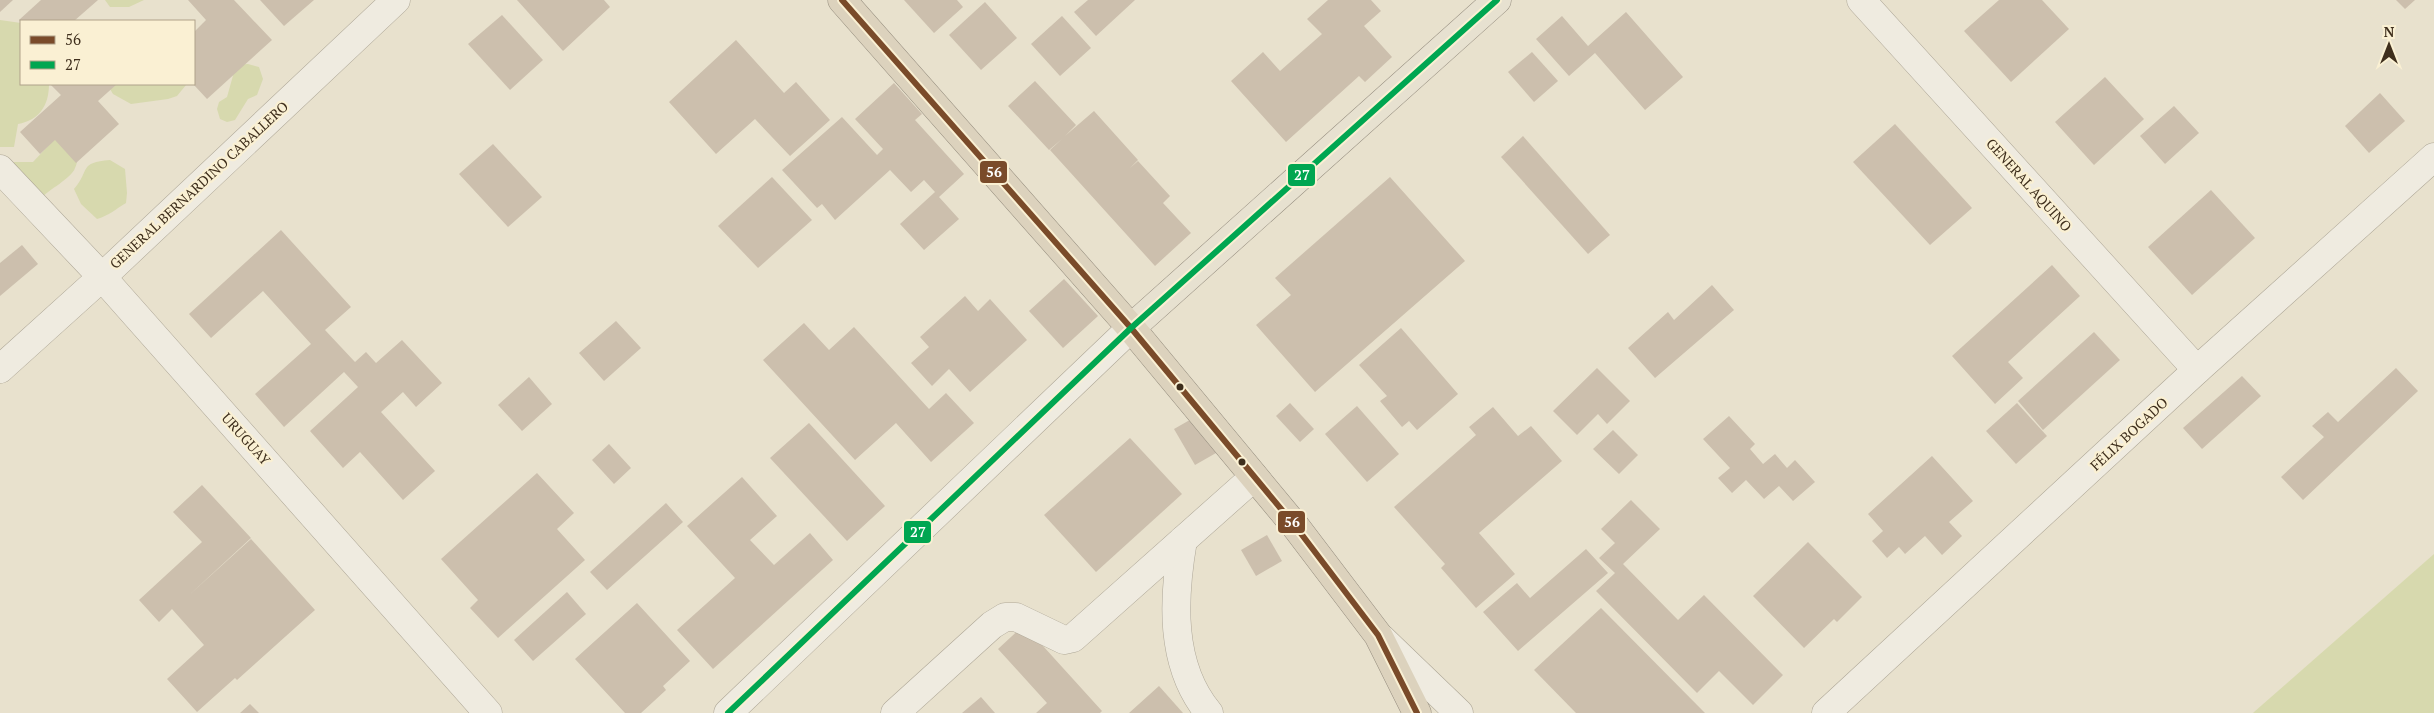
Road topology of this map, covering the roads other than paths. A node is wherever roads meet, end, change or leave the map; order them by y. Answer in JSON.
{"nodes":[{"id":1,"x":396,"y":0,"type":"edge"},
{"id":2,"x":842,"y":0,"type":"edge"},
{"id":3,"x":1497,"y":0,"type":"edge"},
{"id":4,"x":1861,"y":0,"type":"edge"},
{"id":5,"x":2434,"y":157,"type":"edge"},
{"id":6,"x":0,"y":169,"type":"edge"},
{"id":7,"x":102,"y":277,"type":"junction"},
{"id":8,"x":1131,"y":328,"type":"junction"},
{"id":9,"x":0,"y":369,"type":"edge"},
{"id":10,"x":2198,"y":370,"type":"junction"},
{"id":11,"x":1254,"y":477,"type":"junction"},
{"id":12,"x":1183,"y":540,"type":"junction"},
{"id":13,"x":1378,"y":635,"type":"junction"},
{"id":14,"x":488,"y":713,"type":"edge"},
{"id":15,"x":728,"y":713,"type":"edge"},
{"id":16,"x":895,"y":713,"type":"edge"},
{"id":17,"x":1209,"y":713,"type":"edge"},
{"id":18,"x":1417,"y":713,"type":"edge"},
{"id":19,"x":1459,"y":713,"type":"edge"},
{"id":20,"x":1826,"y":713,"type":"edge"}],
"edges":[{"from":1,"to":7,"type":"street","name":"GENERAL BERNARDINO CABALLERO"},
{"from":2,"to":8,"type":"highway"},
{"from":3,"to":8,"type":"main road"},
{"from":4,"to":10,"type":"street","name":"GENERAL AQUINO"},
{"from":5,"to":10,"type":"street","name":"FÉLIX BOGADO"},
{"from":6,"to":7,"type":"street","name":"URUGUAY"},
{"from":7,"to":9,"type":"street","name":"GENERAL BERNARDINO CABALLERO"},
{"from":7,"to":14,"type":"street","name":"URUGUAY"},
{"from":8,"to":11,"type":"highway"},
{"from":8,"to":15,"type":"street"},
{"from":10,"to":20,"type":"street","name":"FÉLIX BOGADO"},
{"from":11,"to":12,"type":"street"},
{"from":11,"to":13,"type":"highway"},
{"from":12,"to":16,"type":"street"},
{"from":12,"to":17,"type":"street"},
{"from":13,"to":18,"type":"highway"},
{"from":13,"to":19,"type":"street"}]}
